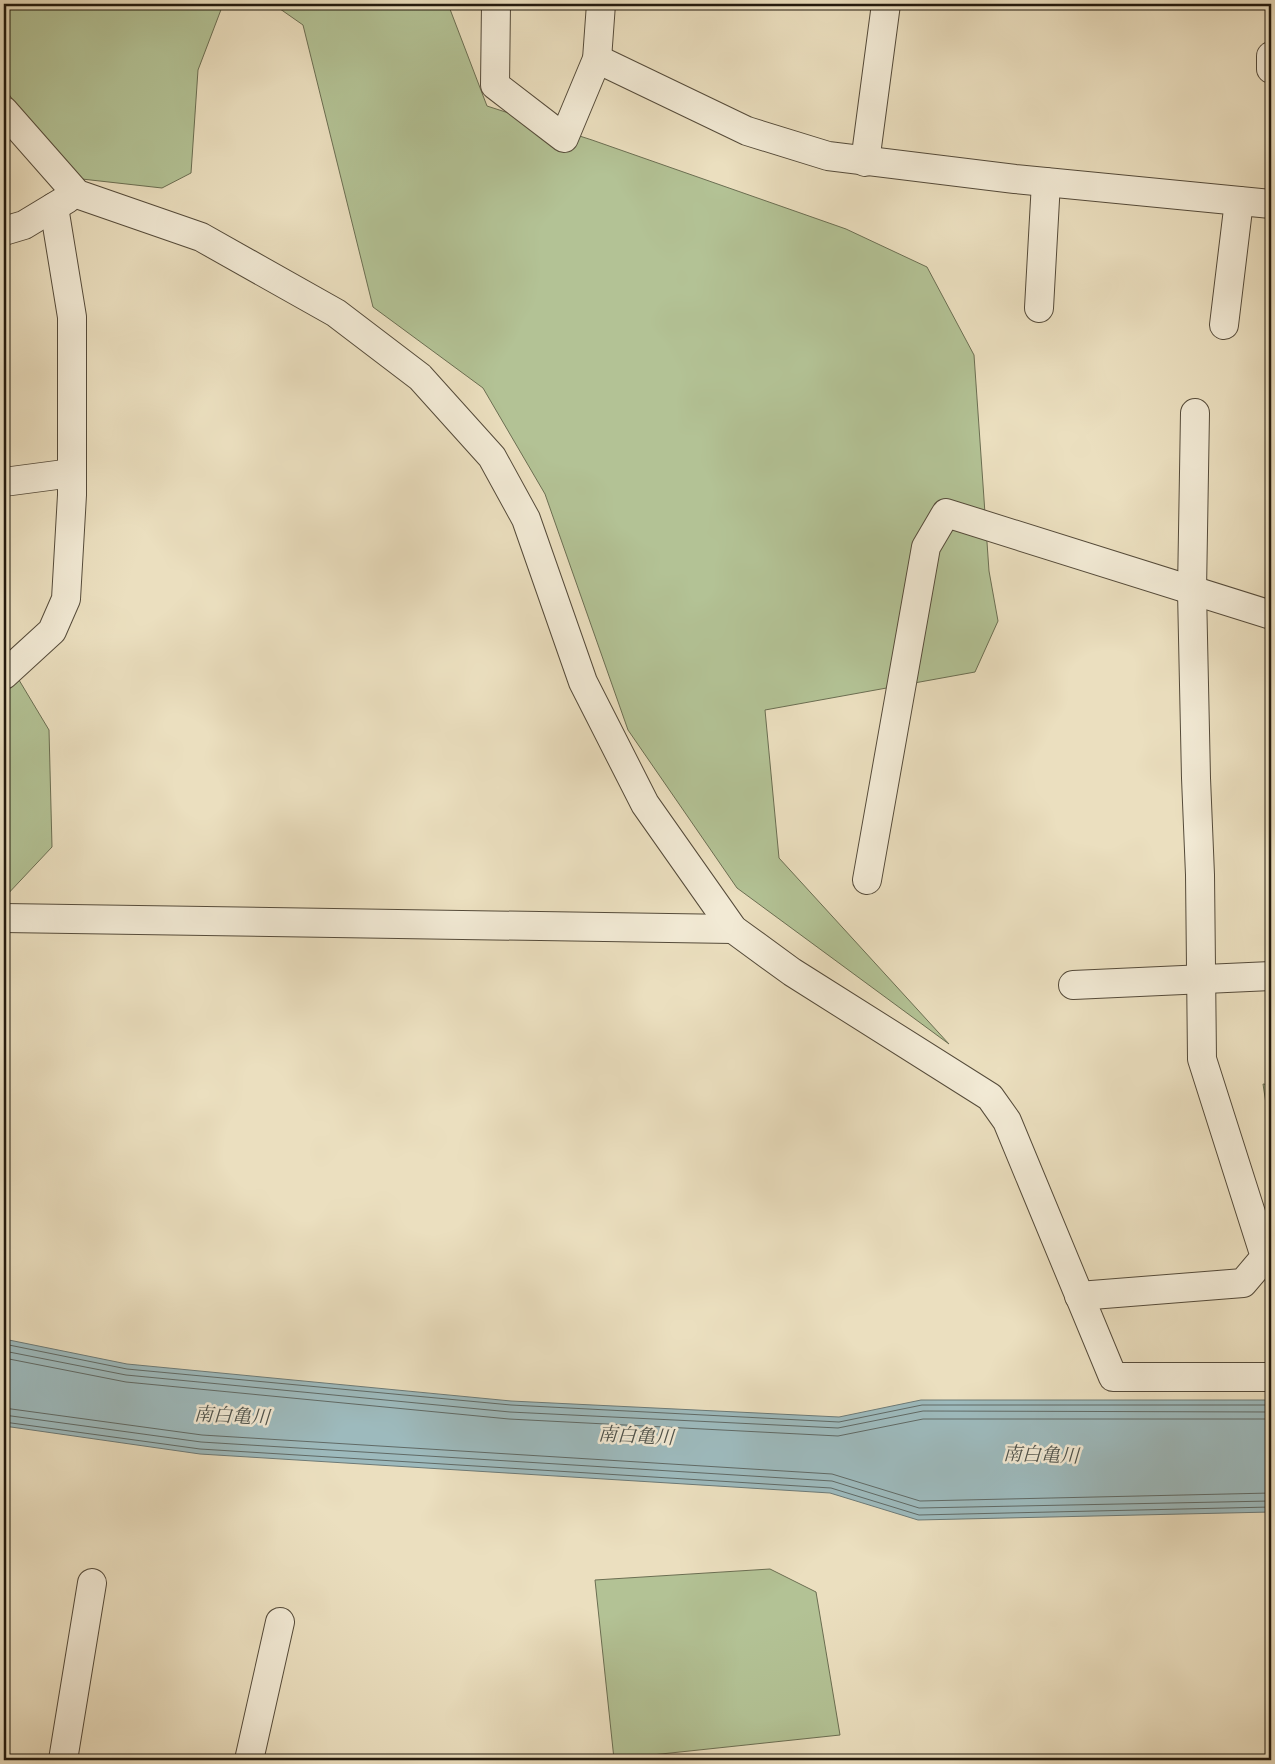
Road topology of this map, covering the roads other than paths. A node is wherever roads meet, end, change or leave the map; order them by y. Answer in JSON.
{"nodes":[{"id":1,"x":496,"y":4,"type":"edge"},
{"id":2,"x":600,"y":4,"type":"edge"},
{"id":3,"x":886,"y":4,"type":"edge"},
{"id":4,"x":1271,"y":56,"type":"edge"},
{"id":5,"x":597,"y":59,"type":"junction"},
{"id":6,"x":1271,"y":69,"type":"edge"},
{"id":7,"x":4,"y":111,"type":"edge"},
{"id":8,"x":865,"y":162,"type":"junction"},
{"id":9,"x":1046,"y":182,"type":"junction"},
{"id":10,"x":77,"y":194,"type":"junction"},
{"id":11,"x":1239,"y":201,"type":"junction"},
{"id":12,"x":1271,"y":204,"type":"edge"},
{"id":13,"x":54,"y":208,"type":"junction"},
{"id":14,"x":4,"y":231,"type":"edge"},
{"id":15,"x":1039,"y":308,"type":"dead end"},
{"id":16,"x":1224,"y":325,"type":"dead end"},
{"id":17,"x":1195,"y":413,"type":"dead end"},
{"id":18,"x":72,"y":473,"type":"junction"},
{"id":19,"x":4,"y":482,"type":"edge"},
{"id":20,"x":1192,"y":591,"type":"junction"},
{"id":21,"x":1271,"y":615,"type":"edge"},
{"id":22,"x":4,"y":675,"type":"edge"},
{"id":23,"x":867,"y":880,"type":"dead end"},
{"id":24,"x":4,"y":918,"type":"edge"},
{"id":25,"x":733,"y":930,"type":"junction"},
{"id":26,"x":1271,"y":976,"type":"edge"},
{"id":27,"x":1201,"y":980,"type":"junction"},
{"id":28,"x":1073,"y":985,"type":"dead end"},
{"id":29,"x":1079,"y":1296,"type":"junction"},
{"id":30,"x":1271,"y":1377,"type":"edge"},
{"id":31,"x":92,"y":1583,"type":"dead end"},
{"id":32,"x":280,"y":1622,"type":"dead end"},
{"id":33,"x":63,"y":1760,"type":"edge"},
{"id":34,"x":249,"y":1760,"type":"edge"}],
"edges":[{"from":1,"to":5,"type":"street"},
{"from":2,"to":5,"type":"street"},
{"from":3,"to":8,"type":"street"},
{"from":4,"to":6,"type":"street"},
{"from":5,"to":8,"type":"street"},
{"from":7,"to":10,"type":"street"},
{"from":8,"to":9,"type":"street"},
{"from":9,"to":11,"type":"street"},
{"from":9,"to":15,"type":"street"},
{"from":10,"to":13,"type":"street"},
{"from":10,"to":25,"type":"street"},
{"from":11,"to":12,"type":"street"},
{"from":11,"to":16,"type":"street"},
{"from":13,"to":14,"type":"street"},
{"from":13,"to":18,"type":"street"},
{"from":17,"to":20,"type":"street"},
{"from":18,"to":19,"type":"street"},
{"from":18,"to":22,"type":"street"},
{"from":20,"to":21,"type":"street"},
{"from":20,"to":23,"type":"street"},
{"from":20,"to":27,"type":"street"},
{"from":24,"to":25,"type":"street"},
{"from":25,"to":29,"type":"street"},
{"from":26,"to":27,"type":"street"},
{"from":27,"to":28,"type":"street"},
{"from":27,"to":29,"type":"street"},
{"from":29,"to":30,"type":"street"},
{"from":31,"to":33,"type":"street"},
{"from":32,"to":34,"type":"street"}]}
